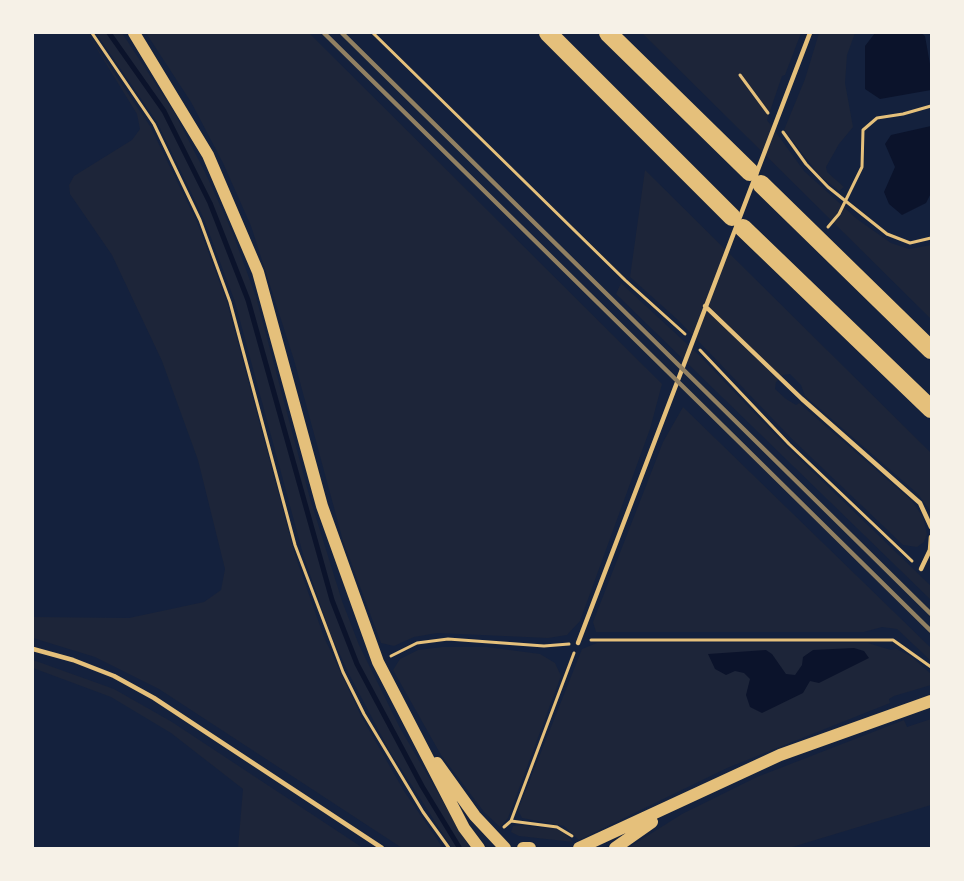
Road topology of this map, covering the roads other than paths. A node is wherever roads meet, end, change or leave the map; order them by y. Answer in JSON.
{"nodes":[{"id":1,"x":134,"y":33,"type":"edge"},
{"id":2,"x":548,"y":33,"type":"edge"},
{"id":3,"x":608,"y":33,"type":"edge"},
{"id":4,"x":810,"y":33,"type":"edge"},
{"id":5,"x":705,"y":306,"type":"junction"},
{"id":6,"x":931,"y":350,"type":"edge"},
{"id":7,"x":931,"y":409,"type":"edge"},
{"id":8,"x":931,"y":527,"type":"edge"},
{"id":9,"x":931,"y":537,"type":"edge"},
{"id":10,"x":921,"y":568,"type":"road end"},
{"id":11,"x":578,"y":643,"type":"road end"},
{"id":12,"x":33,"y":649,"type":"edge"},
{"id":13,"x":931,"y":701,"type":"edge"},
{"id":14,"x":411,"y":727,"type":"junction"},
{"id":15,"x":675,"y":805,"type":"junction"},
{"id":16,"x":576,"y":842,"type":"edge"},
{"id":17,"x":382,"y":848,"type":"edge"},
{"id":18,"x":480,"y":848,"type":"edge"},
{"id":19,"x":506,"y":848,"type":"edge"},
{"id":20,"x":523,"y":848,"type":"edge"},
{"id":21,"x":530,"y":848,"type":"edge"},
{"id":22,"x":615,"y":848,"type":"edge"}],
"edges":[{"from":1,"to":14,"type":"main road"},
{"from":2,"to":7,"type":"highway"},
{"from":3,"to":6,"type":"highway"},
{"from":4,"to":5,"type":"lane"},
{"from":5,"to":8,"type":"lane"},
{"from":5,"to":11,"type":"lane"},
{"from":9,"to":10,"type":"lane"},
{"from":12,"to":17,"type":"lane"},
{"from":13,"to":15,"type":"main road"},
{"from":14,"to":18,"type":"main road"},
{"from":14,"to":19,"type":"main road"},
{"from":15,"to":16,"type":"main road"},
{"from":15,"to":22,"type":"main road"},
{"from":20,"to":21,"type":"main road"}]}
